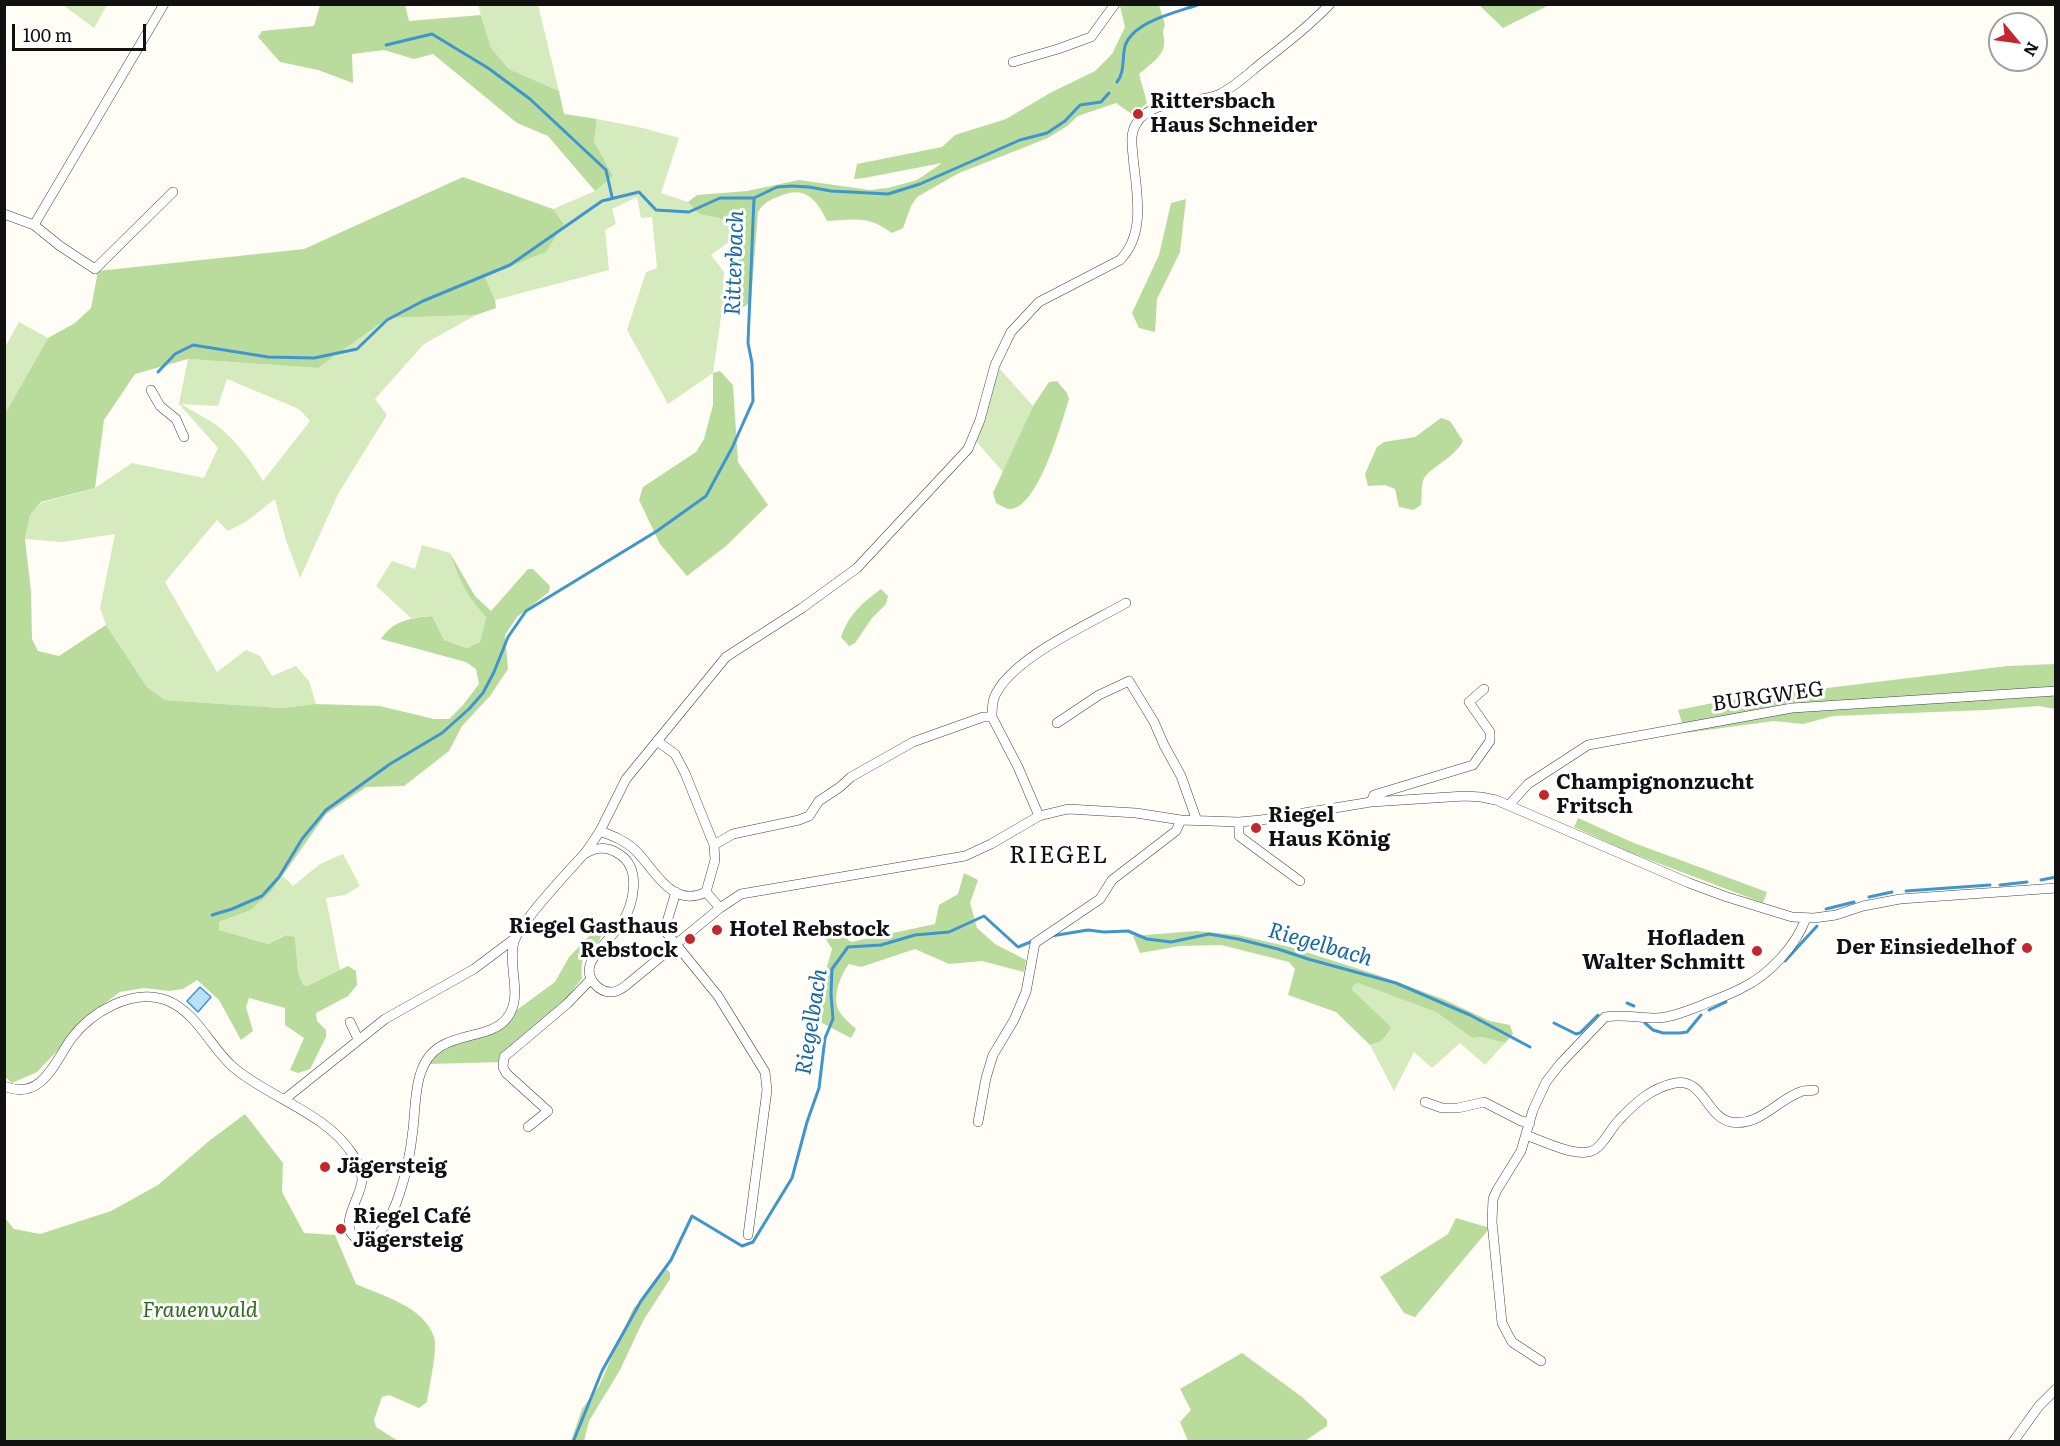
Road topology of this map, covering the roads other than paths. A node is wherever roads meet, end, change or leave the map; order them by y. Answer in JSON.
{"nodes":[{"id":1,"x":164,"y":4,"type":"edge"},
{"id":2,"x":1115,"y":4,"type":"edge"},
{"id":3,"x":1330,"y":4,"type":"edge"},
{"id":4,"x":1013,"y":62,"type":"dead end"},
{"id":5,"x":172,"y":192,"type":"dead end"},
{"id":6,"x":4,"y":214,"type":"edge"},
{"id":7,"x":34,"y":225,"type":"junction"},
{"id":8,"x":151,"y":390,"type":"dead end"},
{"id":9,"x":184,"y":437,"type":"dead end"},
{"id":10,"x":1126,"y":603,"type":"dead end"},
{"id":11,"x":1484,"y":689,"type":"dead end"},
{"id":12,"x":2055,"y":691,"type":"edge"},
{"id":13,"x":992,"y":717,"type":"junction"},
{"id":14,"x":1057,"y":723,"type":"dead end"},
{"id":15,"x":657,"y":741,"type":"junction"},
{"id":16,"x":1371,"y":802,"type":"junction"},
{"id":17,"x":1509,"y":805,"type":"junction"},
{"id":18,"x":1039,"y":816,"type":"junction"},
{"id":19,"x":1181,"y":820,"type":"junction"},
{"id":20,"x":1197,"y":821,"type":"junction"},
{"id":21,"x":1239,"y":822,"type":"junction"},
{"id":22,"x":600,"y":831,"type":"junction"},
{"id":23,"x":714,"y":845,"type":"junction"},
{"id":24,"x":584,"y":854,"type":"junction"},
{"id":25,"x":1300,"y":880,"type":"dead end"},
{"id":26,"x":2055,"y":888,"type":"edge"},
{"id":27,"x":676,"y":892,"type":"junction"},
{"id":28,"x":706,"y":892,"type":"junction"},
{"id":29,"x":720,"y":908,"type":"junction"},
{"id":30,"x":1806,"y":918,"type":"junction"},
{"id":31,"x":514,"y":939,"type":"junction"},
{"id":32,"x":675,"y":944,"type":"junction"},
{"id":33,"x":591,"y":979,"type":"junction"},
{"id":34,"x":350,"y":1022,"type":"dead end"},
{"id":35,"x":358,"y":1039,"type":"junction"},
{"id":36,"x":4,"y":1086,"type":"edge"},
{"id":37,"x":1814,"y":1090,"type":"dead end"},
{"id":38,"x":285,"y":1099,"type":"junction"},
{"id":39,"x":1425,"y":1102,"type":"dead end"},
{"id":40,"x":978,"y":1122,"type":"dead end"},
{"id":41,"x":1530,"y":1123,"type":"junction"},
{"id":42,"x":528,"y":1127,"type":"dead end"},
{"id":43,"x":1526,"y":1135,"type":"junction"},
{"id":44,"x":748,"y":1235,"type":"dead end"},
{"id":45,"x":1540,"y":1361,"type":"dead end"},
{"id":46,"x":2055,"y":1389,"type":"edge"},
{"id":47,"x":2013,"y":1442,"type":"edge"}],
"edges":[{"from":1,"to":7,"type":"street"},
{"from":2,"to":4,"type":"street"},
{"from":3,"to":15,"type":"street"},
{"from":5,"to":7,"type":"street"},
{"from":6,"to":7,"type":"street"},
{"from":8,"to":9,"type":"street"},
{"from":10,"to":13,"type":"street"},
{"from":11,"to":16,"type":"street"},
{"from":12,"to":17,"type":"street","name":"BURGWEG"},
{"from":13,"to":18,"type":"street"},
{"from":13,"to":23,"type":"street"},
{"from":14,"to":20,"type":"street"},
{"from":15,"to":22,"type":"street"},
{"from":15,"to":23,"type":"street"},
{"from":16,"to":17,"type":"street"},
{"from":16,"to":21,"type":"street"},
{"from":17,"to":30,"type":"street"},
{"from":18,"to":19,"type":"street"},
{"from":18,"to":29,"type":"street"},
{"from":19,"to":20,"type":"street"},
{"from":19,"to":40,"type":"street"},
{"from":20,"to":21,"type":"street"},
{"from":21,"to":25,"type":"street"},
{"from":22,"to":24,"type":"street"},
{"from":22,"to":27,"type":"street"},
{"from":23,"to":28,"type":"street"},
{"from":24,"to":31,"type":"street"},
{"from":24,"to":33,"type":"street"},
{"from":26,"to":30,"type":"street"},
{"from":27,"to":28,"type":"street"},
{"from":27,"to":32,"type":"street"},
{"from":28,"to":29,"type":"street"},
{"from":29,"to":32,"type":"street"},
{"from":30,"to":41,"type":"street"},
{"from":31,"to":35,"type":"street"},
{"from":31,"to":38,"type":"street"},
{"from":32,"to":33,"type":"street"},
{"from":32,"to":44,"type":"street"},
{"from":33,"to":42,"type":"street"},
{"from":34,"to":35,"type":"street"},
{"from":35,"to":38,"type":"street"},
{"from":36,"to":38,"type":"street"},
{"from":37,"to":43,"type":"street"},
{"from":39,"to":41,"type":"street"},
{"from":41,"to":43,"type":"street"},
{"from":43,"to":45,"type":"street"},
{"from":46,"to":47,"type":"street"}]}
